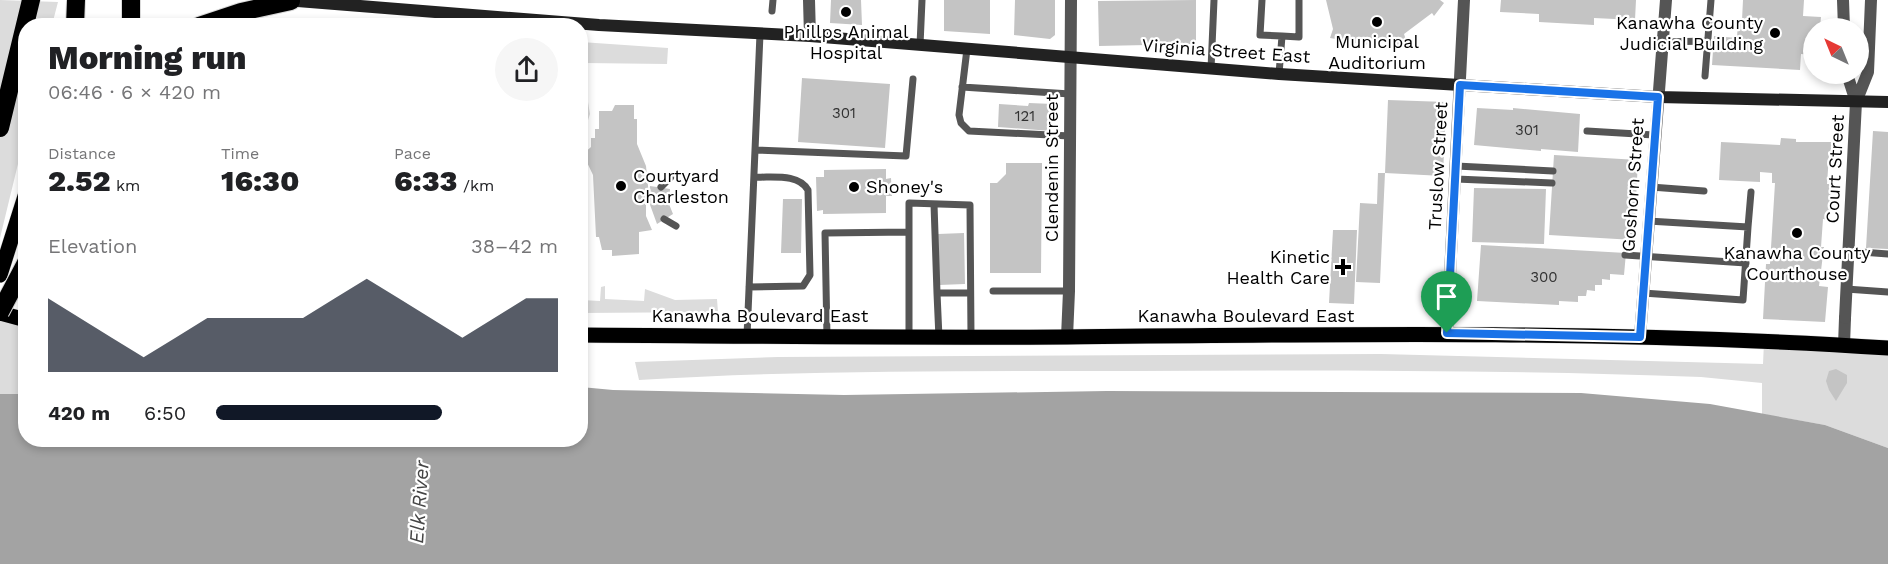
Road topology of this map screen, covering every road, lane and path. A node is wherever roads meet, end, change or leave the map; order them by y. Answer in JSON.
{"nodes":[{"id":1,"x":31,"y":0,"type":"edge"},
{"id":2,"x":76,"y":0,"type":"edge"},
{"id":3,"x":82,"y":0,"type":"edge"},
{"id":4,"x":131,"y":0,"type":"edge"},
{"id":5,"x":773,"y":0,"type":"edge"},
{"id":6,"x":809,"y":0,"type":"edge"},
{"id":7,"x":922,"y":0,"type":"edge"},
{"id":8,"x":1071,"y":0,"type":"edge"},
{"id":9,"x":1214,"y":0,"type":"edge"},
{"id":10,"x":1262,"y":0,"type":"edge"},
{"id":11,"x":1299,"y":0,"type":"edge"},
{"id":12,"x":1464,"y":0,"type":"edge"},
{"id":13,"x":1666,"y":0,"type":"edge"},
{"id":14,"x":1711,"y":0,"type":"edge"},
{"id":15,"x":1843,"y":0,"type":"edge"},
{"id":16,"x":1871,"y":0,"type":"edge"},
{"id":17,"x":288,"y":1,"type":"edge"},
{"id":18,"x":772,"y":11,"type":"dead end"},
{"id":19,"x":27,"y":18,"type":"edge"},
{"id":20,"x":75,"y":18,"type":"edge"},
{"id":21,"x":77,"y":18,"type":"edge"},
{"id":22,"x":131,"y":18,"type":"edge"},
{"id":23,"x":223,"y":18,"type":"edge"},
{"id":24,"x":508,"y":18,"type":"edge"},
{"id":25,"x":1844,"y":18,"type":"edge"},
{"id":26,"x":588,"y":24,"type":"edge"},
{"id":27,"x":760,"y":34,"type":"junction"},
{"id":28,"x":810,"y":36,"type":"junction"},
{"id":29,"x":1282,"y":36,"type":"junction"},
{"id":30,"x":1708,"y":41,"type":"junction"},
{"id":31,"x":1663,"y":42,"type":"junction"},
{"id":32,"x":920,"y":45,"type":"junction"},
{"id":33,"x":967,"y":49,"type":"junction"},
{"id":34,"x":18,"y":54,"type":"edge"},
{"id":35,"x":1070,"y":57,"type":"junction"},
{"id":36,"x":1211,"y":69,"type":"junction"},
{"id":37,"x":1279,"y":74,"type":"junction"},
{"id":38,"x":1705,"y":76,"type":"dead end"},
{"id":39,"x":914,"y":79,"type":"dead end"},
{"id":40,"x":1850,"y":84,"type":"edge"},
{"id":41,"x":1460,"y":85,"type":"junction"},
{"id":42,"x":962,"y":87,"type":"junction"},
{"id":43,"x":1070,"y":94,"type":"junction"},
{"id":44,"x":1658,"y":97,"type":"junction"},
{"id":45,"x":1856,"y":102,"type":"junction"},
{"id":46,"x":1888,"y":102,"type":"edge"},
{"id":47,"x":0,"y":128,"type":"edge"},
{"id":48,"x":1587,"y":130,"type":"dead end"},
{"id":49,"x":1654,"y":135,"type":"junction"},
{"id":50,"x":1070,"y":136,"type":"junction"},
{"id":51,"x":755,"y":150,"type":"junction"},
{"id":52,"x":1553,"y":171,"type":"dead end"},
{"id":53,"x":1456,"y":172,"type":"junction"},
{"id":54,"x":672,"y":176,"type":"dead end"},
{"id":55,"x":754,"y":177,"type":"junction"},
{"id":56,"x":1552,"y":183,"type":"dead end"},
{"id":57,"x":661,"y":187,"type":"dead end"},
{"id":58,"x":1651,"y":187,"type":"junction"},
{"id":59,"x":1704,"y":190,"type":"dead end"},
{"id":60,"x":1751,"y":192,"type":"dead end"},
{"id":61,"x":934,"y":204,"type":"junction"},
{"id":62,"x":18,"y":218,"type":"edge"},
{"id":63,"x":664,"y":219,"type":"dead end"},
{"id":64,"x":1648,"y":220,"type":"junction"},
{"id":65,"x":676,"y":226,"type":"dead end"},
{"id":66,"x":1748,"y":227,"type":"junction"},
{"id":67,"x":909,"y":232,"type":"junction"},
{"id":68,"x":1848,"y":251,"type":"junction"},
{"id":69,"x":1888,"y":254,"type":"edge"},
{"id":70,"x":1625,"y":255,"type":"dead end"},
{"id":71,"x":1646,"y":256,"type":"junction"},
{"id":72,"x":1746,"y":263,"type":"junction"},
{"id":73,"x":0,"y":275,"type":"edge"},
{"id":74,"x":18,"y":278,"type":"edge"},
{"id":75,"x":0,"y":284,"type":"edge"},
{"id":76,"x":749,"y":287,"type":"junction"},
{"id":77,"x":1846,"y":289,"type":"junction"},
{"id":78,"x":18,"y":290,"type":"edge"},
{"id":79,"x":993,"y":291,"type":"dead end"},
{"id":80,"x":1069,"y":291,"type":"junction"},
{"id":81,"x":1888,"y":292,"type":"edge"},
{"id":82,"x":937,"y":293,"type":"junction"},
{"id":83,"x":970,"y":293,"type":"junction"},
{"id":84,"x":1643,"y":293,"type":"junction"},
{"id":85,"x":0,"y":313,"type":"edge"},
{"id":86,"x":18,"y":318,"type":"edge"},
{"id":87,"x":1447,"y":333,"type":"junction"},
{"id":88,"x":588,"y":335,"type":"edge"},
{"id":89,"x":747,"y":336,"type":"junction"},
{"id":90,"x":909,"y":336,"type":"junction"},
{"id":91,"x":1067,"y":336,"type":"junction"},
{"id":92,"x":827,"y":337,"type":"junction"},
{"id":93,"x":971,"y":337,"type":"junction"},
{"id":94,"x":1640,"y":337,"type":"junction"},
{"id":95,"x":939,"y":338,"type":"junction"},
{"id":96,"x":1844,"y":345,"type":"junction"},
{"id":97,"x":1888,"y":348,"type":"edge"}],
"edges":[{"from":1,"to":19,"type":"highway"},
{"from":2,"to":20,"type":"highway"},
{"from":3,"to":21,"type":"main road"},
{"from":4,"to":22,"type":"highway"},
{"from":5,"to":18,"type":"lane"},
{"from":6,"to":28,"type":"street"},
{"from":7,"to":32,"type":"lane"},
{"from":8,"to":35,"type":"street","name":"Clendenin Street"},
{"from":9,"to":36,"type":"lane"},
{"from":10,"to":29,"type":"lane"},
{"from":11,"to":29,"type":"lane"},
{"from":12,"to":41,"type":"street","name":"Truslow Street"},
{"from":13,"to":31,"type":"street","name":"Goshorn Street"},
{"from":14,"to":30,"type":"lane"},
{"from":15,"to":25,"type":"street"},
{"from":16,"to":45,"type":"street","name":"Court Street"},
{"from":17,"to":23,"type":"highway"},
{"from":17,"to":24,"type":"main road","name":"Virginia Street East"},
{"from":26,"to":27,"type":"main road","name":"Virginia Street East"},
{"from":27,"to":28,"type":"main road","name":"Virginia Street East"},
{"from":27,"to":51,"type":"lane"},
{"from":28,"to":32,"type":"main road","name":"Virginia Street East"},
{"from":29,"to":37,"type":"lane"},
{"from":30,"to":31,"type":"lane"},
{"from":30,"to":38,"type":"lane"},
{"from":31,"to":44,"type":"street","name":"Goshorn Street"},
{"from":32,"to":33,"type":"main road","name":"Virginia Street East"},
{"from":33,"to":35,"type":"main road","name":"Virginia Street East"},
{"from":33,"to":42,"type":"lane"},
{"from":34,"to":47,"type":"highway"},
{"from":35,"to":36,"type":"main road","name":"Virginia Street East"},
{"from":35,"to":43,"type":"street","name":"Clendenin Street"},
{"from":36,"to":37,"type":"main road","name":"Virginia Street East"},
{"from":37,"to":41,"type":"main road","name":"Virginia Street East"},
{"from":39,"to":51,"type":"lane"},
{"from":40,"to":45,"type":"street","name":"Court Street"},
{"from":41,"to":44,"type":"main road","name":"Virginia Street East"},
{"from":41,"to":53,"type":"street","name":"Truslow Street"},
{"from":42,"to":43,"type":"lane"},
{"from":42,"to":50,"type":"lane"},
{"from":43,"to":50,"type":"street","name":"Clendenin Street"},
{"from":44,"to":45,"type":"main road","name":"Virginia Street East"},
{"from":44,"to":49,"type":"street","name":"Goshorn Street"},
{"from":45,"to":46,"type":"main road","name":"Virginia Street East"},
{"from":45,"to":68,"type":"street","name":"Court Street"},
{"from":48,"to":49,"type":"lane"},
{"from":49,"to":58,"type":"street","name":"Goshorn Street"},
{"from":50,"to":80,"type":"street","name":"Clendenin Street"},
{"from":51,"to":55,"type":"lane"},
{"from":52,"to":53,"type":"lane"},
{"from":53,"to":56,"type":"lane"},
{"from":53,"to":87,"type":"street","name":"Truslow Street"},
{"from":54,"to":57,"type":"lane"},
{"from":55,"to":76,"type":"lane"},
{"from":55,"to":76,"type":"lane"},
{"from":58,"to":59,"type":"lane"},
{"from":58,"to":64,"type":"street","name":"Goshorn Street"},
{"from":60,"to":66,"type":"lane"},
{"from":61,"to":67,"type":"lane"},
{"from":61,"to":82,"type":"lane"},
{"from":61,"to":83,"type":"lane"},
{"from":62,"to":73,"type":"main road"},
{"from":63,"to":65,"type":"lane"},
{"from":64,"to":66,"type":"lane"},
{"from":64,"to":71,"type":"street","name":"Goshorn Street"},
{"from":66,"to":72,"type":"lane"},
{"from":67,"to":90,"type":"lane"},
{"from":67,"to":92,"type":"lane"},
{"from":68,"to":69,"type":"lane"},
{"from":68,"to":77,"type":"street","name":"Court Street"},
{"from":70,"to":71,"type":"lane"},
{"from":71,"to":72,"type":"lane"},
{"from":71,"to":84,"type":"street","name":"Goshorn Street"},
{"from":72,"to":84,"type":"lane"},
{"from":74,"to":85,"type":"highway","bridge":true},
{"from":75,"to":78,"type":"main road"},
{"from":76,"to":89,"type":"lane"},
{"from":77,"to":81,"type":"lane"},
{"from":77,"to":96,"type":"street","name":"Court Street"},
{"from":79,"to":80,"type":"lane"},
{"from":80,"to":91,"type":"street","name":"Clendenin Street"},
{"from":82,"to":83,"type":"lane"},
{"from":82,"to":95,"type":"lane"},
{"from":83,"to":93,"type":"lane"},
{"from":84,"to":94,"type":"street","name":"Goshorn Street"},
{"from":85,"to":86,"type":"main road"},
{"from":87,"to":91,"type":"main road","name":"Kanawha Boulevard East"},
{"from":87,"to":94,"type":"main road","name":"Kanawha Boulevard East"},
{"from":88,"to":89,"type":"main road","name":"Kanawha Boulevard East"},
{"from":89,"to":92,"type":"main road","name":"Kanawha Boulevard East"},
{"from":90,"to":92,"type":"main road","name":"Kanawha Boulevard East"},
{"from":90,"to":95,"type":"main road","name":"Kanawha Boulevard East"},
{"from":91,"to":93,"type":"main road","name":"Kanawha Boulevard East"},
{"from":93,"to":95,"type":"main road","name":"Kanawha Boulevard East"},
{"from":94,"to":96,"type":"main road","name":"Kanawha Boulevard East"},
{"from":96,"to":97,"type":"main road","name":"Kanawha Boulevard East"}]}
